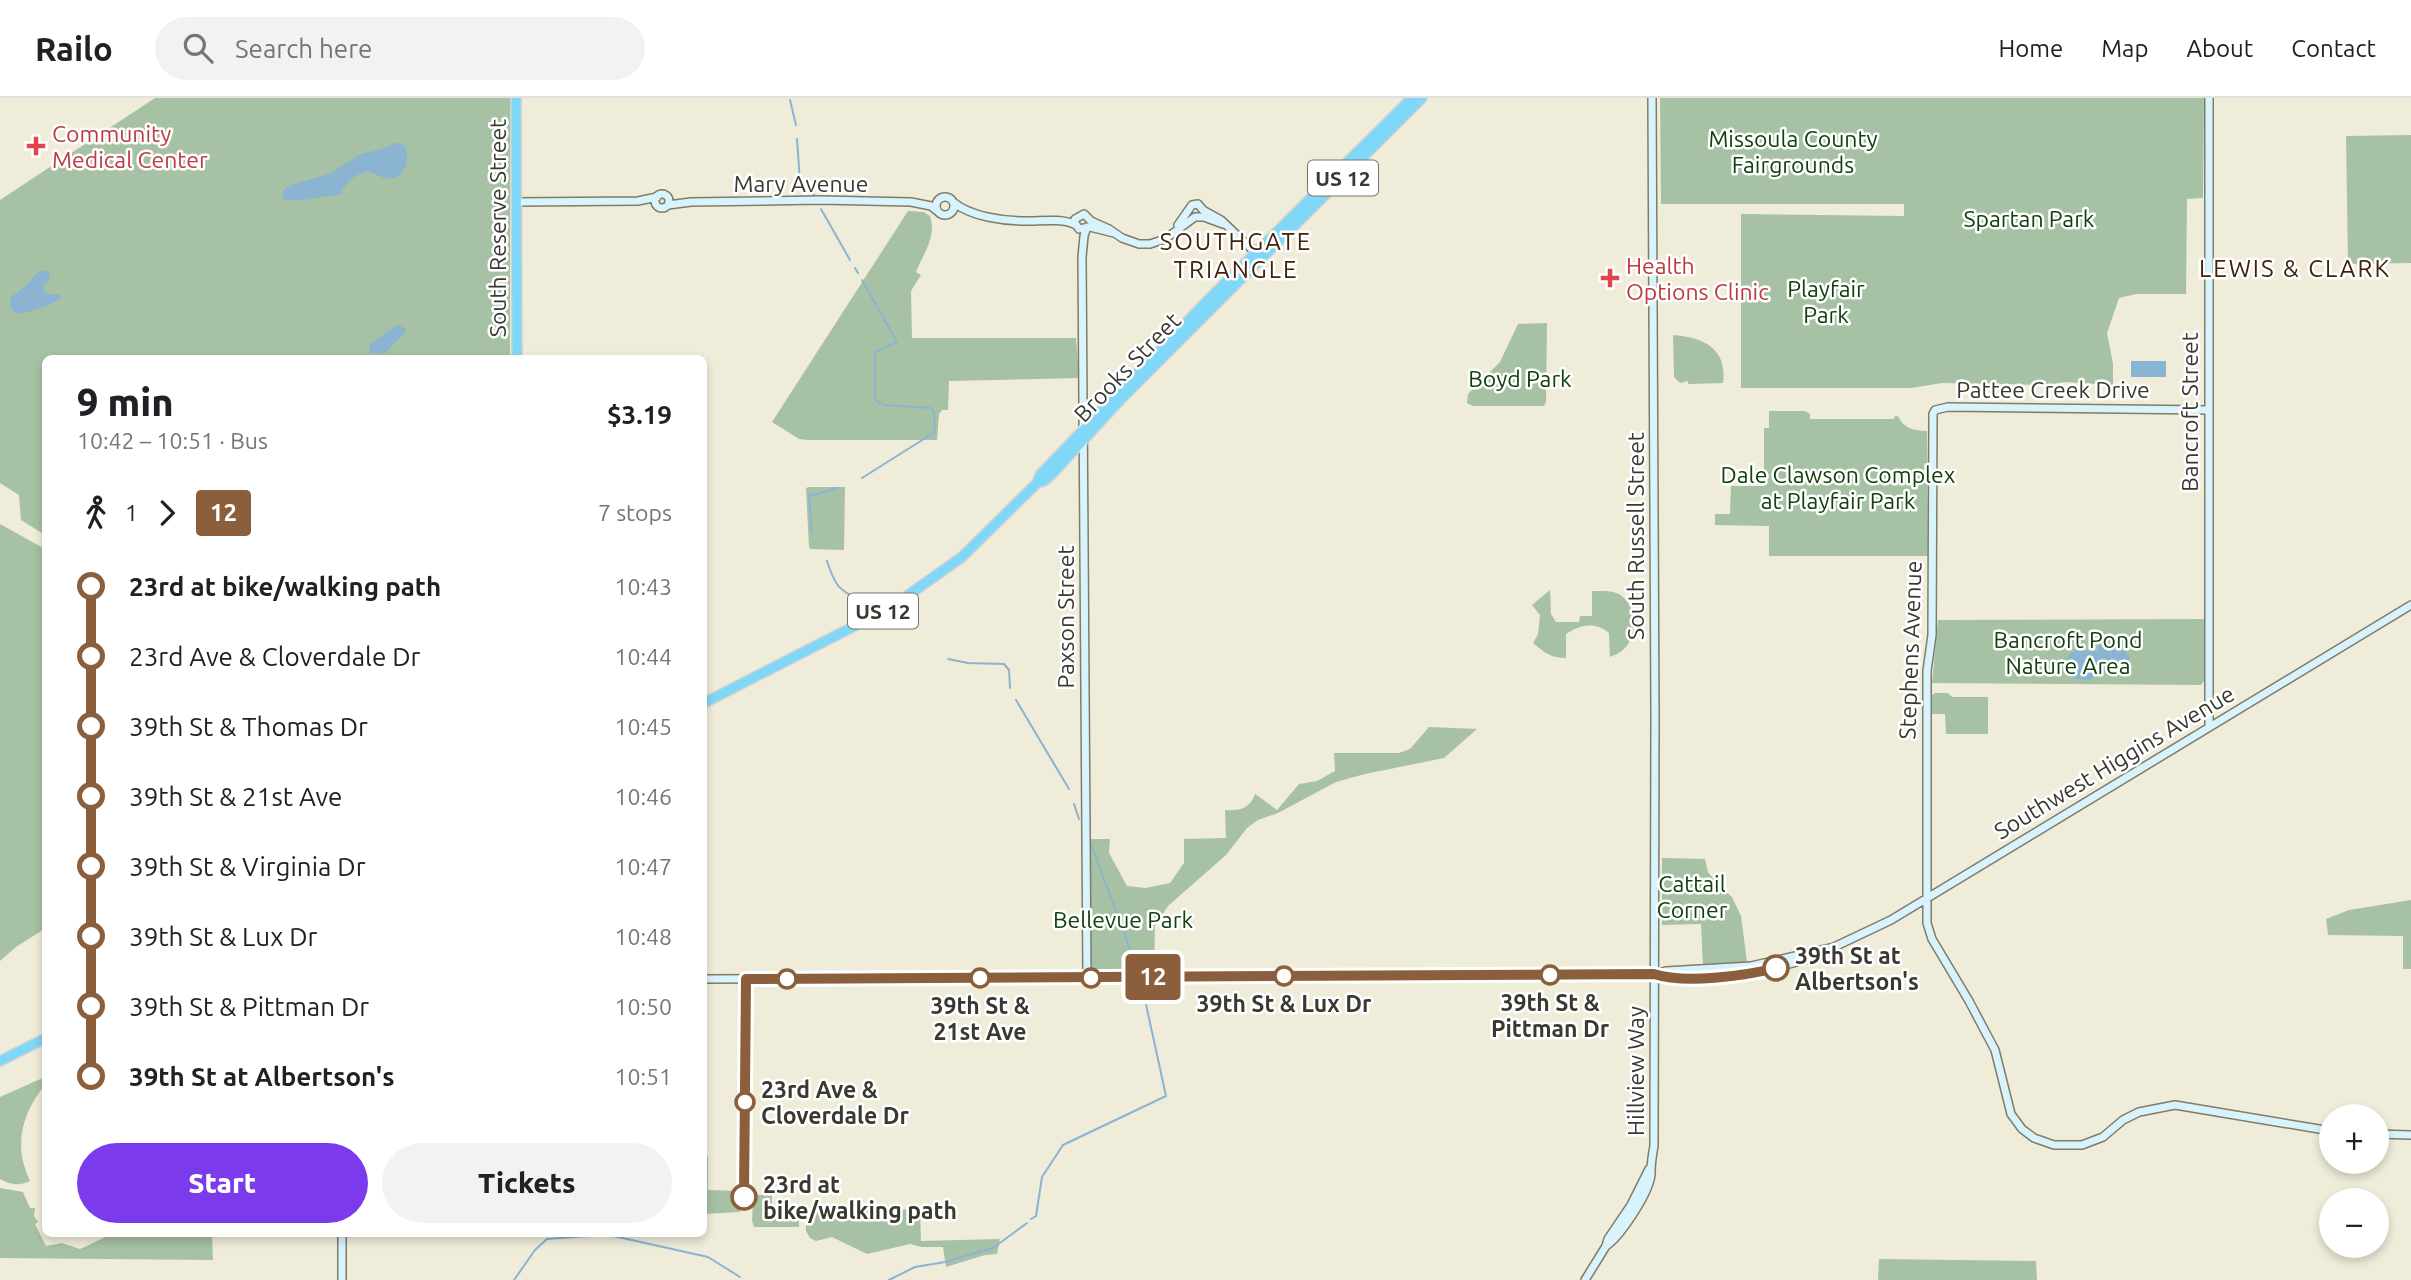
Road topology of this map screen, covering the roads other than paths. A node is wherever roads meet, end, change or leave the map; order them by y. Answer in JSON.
{"nodes":[{"id":1,"x":516,"y":98,"type":"edge"},
{"id":2,"x":1412,"y":98,"type":"edge"},
{"id":3,"x":1422,"y":98,"type":"edge"},
{"id":4,"x":1652,"y":98,"type":"edge"},
{"id":5,"x":2209,"y":98,"type":"edge"},
{"id":6,"x":938,"y":199,"type":"junction"},
{"id":7,"x":516,"y":202,"type":"junction"},
{"id":8,"x":911,"y":202,"type":"junction"},
{"id":9,"x":953,"y":202,"type":"junction"},
{"id":10,"x":1189,"y":209,"type":"junction"},
{"id":11,"x":936,"y":210,"type":"junction"},
{"id":12,"x":951,"y":212,"type":"junction"},
{"id":13,"x":977,"y":213,"type":"junction"},
{"id":14,"x":1199,"y":215,"type":"junction"},
{"id":15,"x":1076,"y":223,"type":"junction"},
{"id":16,"x":1088,"y":224,"type":"junction"},
{"id":17,"x":1174,"y":232,"type":"junction"},
{"id":18,"x":1259,"y":256,"type":"junction"},
{"id":19,"x":1082,"y":257,"type":"junction"},
{"id":20,"x":517,"y":355,"type":"edge"},
{"id":21,"x":1104,"y":407,"type":"junction"},
{"id":22,"x":1940,"y":407,"type":"joint"},
{"id":23,"x":2208,"y":410,"type":"junction"},
{"id":24,"x":1082,"y":412,"type":"junction"},
{"id":25,"x":1083,"y":435,"type":"junction"},
{"id":26,"x":2411,"y":605,"type":"edge"},
{"id":27,"x":707,"y":701,"type":"edge"},
{"id":28,"x":2209,"y":727,"type":"junction"},
{"id":29,"x":1927,"y":898,"type":"junction"},
{"id":30,"x":1834,"y":947,"type":"junction"},
{"id":31,"x":1799,"y":955,"type":"junction"},
{"id":32,"x":1654,"y":974,"type":"junction"},
{"id":33,"x":1741,"y":975,"type":"junction"},
{"id":34,"x":1087,"y":978,"type":"junction"},
{"id":35,"x":707,"y":979,"type":"edge"},
{"id":36,"x":42,"y":1040,"type":"edge"},
{"id":37,"x":0,"y":1061,"type":"edge"},
{"id":38,"x":2319,"y":1129,"type":"edge"},
{"id":39,"x":2389,"y":1134,"type":"edge"},
{"id":40,"x":2411,"y":1135,"type":"edge"},
{"id":41,"x":342,"y":1237,"type":"edge"},
{"id":42,"x":342,"y":1280,"type":"edge"},
{"id":43,"x":1585,"y":1280,"type":"edge"}],
"edges":[{"from":1,"to":7,"type":"highway","name":"South Reserve Street"},
{"from":2,"to":18,"type":"highway","name":"Brooks Street","number":"US 12"},
{"from":3,"to":18,"type":"highway","name":"Brooks Street","number":"US 12"},
{"from":4,"to":32,"type":"street","name":"South Russell Street"},
{"from":5,"to":23,"type":"street","name":"Bancroft Street"},
{"from":6,"to":8,"type":"street","name":"Mary Avenue"},
{"from":6,"to":9,"type":"street"},
{"from":6,"to":11,"type":"street"},
{"from":7,"to":8,"type":"street","name":"Mary Avenue"},
{"from":7,"to":20,"type":"highway","name":"South Reserve Street"},
{"from":8,"to":11,"type":"street","name":"Mary Avenue"},
{"from":9,"to":12,"type":"street"},
{"from":9,"to":13,"type":"street"},
{"from":10,"to":14,"type":"street"},
{"from":10,"to":14,"type":"street"},
{"from":10,"to":17,"type":"street"},
{"from":11,"to":12,"type":"street"},
{"from":12,"to":13,"type":"street"},
{"from":13,"to":15,"type":"street"},
{"from":14,"to":17,"type":"street"},
{"from":14,"to":18,"type":"street"},
{"from":15,"to":16,"type":"street"},
{"from":15,"to":16,"type":"street"},
{"from":15,"to":19,"type":"street","name":"Paxson Street"},
{"from":16,"to":17,"type":"street"},
{"from":16,"to":19,"type":"street","name":"Paxson Street"},
{"from":18,"to":21,"type":"highway","name":"Brooks Street","number":"US 12"},
{"from":18,"to":25,"type":"highway","name":"Brooks Street","number":"US 12"},
{"from":19,"to":24,"type":"street","name":"Paxson Street"},
{"from":21,"to":24,"type":"highway"},
{"from":21,"to":25,"type":"highway","name":"Brooks Street","number":"US 12"},
{"from":22,"to":23,"type":"street","name":"Pattee Creek Drive"},
{"from":22,"to":29,"type":"street","name":"Stephens Avenue"},
{"from":23,"to":28,"type":"street","name":"Bancroft Street"},
{"from":24,"to":25,"type":"street","name":"Paxson Street"},
{"from":25,"to":27,"type":"highway","name":"Brooks Street","number":"US 12"},
{"from":25,"to":34,"type":"street","name":"Paxson Street"},
{"from":26,"to":28,"type":"street","name":"Southwest Higgins Avenue"},
{"from":28,"to":29,"type":"street","name":"Southwest Higgins Avenue"},
{"from":29,"to":30,"type":"street","name":"Southwest Higgins Avenue"},
{"from":29,"to":38,"type":"street","name":"Stephens Avenue"},
{"from":30,"to":31,"type":"street","name":"Southwest Higgins Avenue"},
{"from":30,"to":33,"type":"street","name":"Southwest Higgins Avenue"},
{"from":31,"to":32,"type":"street","name":"Southwest Higgins Avenue"},
{"from":31,"to":33,"type":"street","name":"Southwest Higgins Avenue"},
{"from":32,"to":33,"type":"street","name":"Southwest Higgins Avenue"},
{"from":32,"to":34,"type":"street"},
{"from":32,"to":43,"type":"street","name":"Hillview Way"},
{"from":34,"to":35,"type":"street"},
{"from":36,"to":37,"type":"highway"},
{"from":39,"to":40,"type":"street"},
{"from":41,"to":42,"type":"street"}]}
